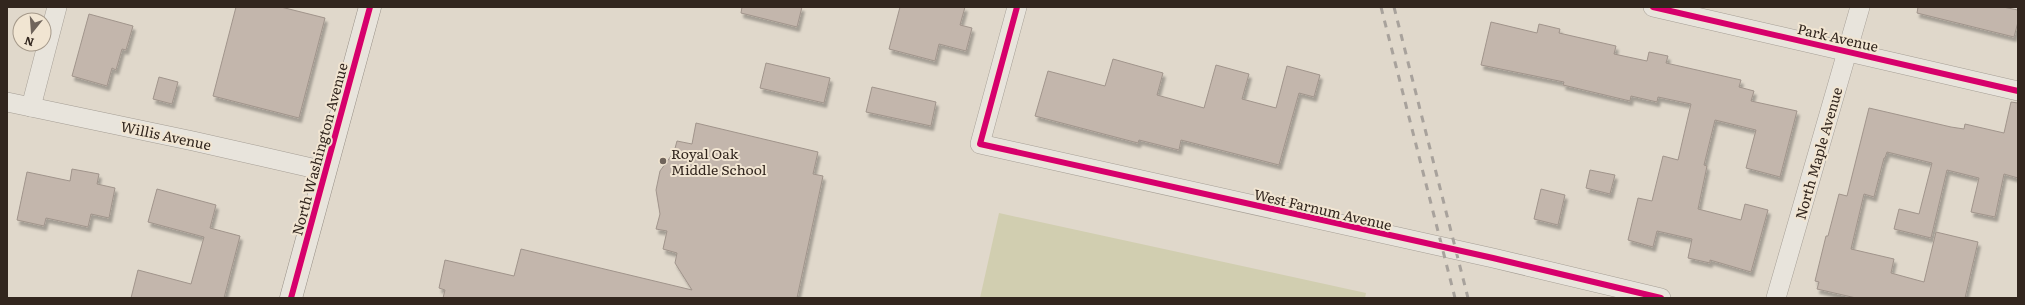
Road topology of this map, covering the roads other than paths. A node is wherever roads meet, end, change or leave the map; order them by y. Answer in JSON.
{"nodes":[{"id":1,"x":57,"y":7,"type":"edge"},
{"id":2,"x":370,"y":7,"type":"edge"},
{"id":3,"x":1017,"y":7,"type":"edge"},
{"id":4,"x":1653,"y":7,"type":"edge"},
{"id":5,"x":1860,"y":7,"type":"edge"},
{"id":6,"x":1847,"y":52,"type":"junction"},
{"id":7,"x":2018,"y":91,"type":"edge"},
{"id":8,"x":7,"y":102,"type":"edge"},
{"id":9,"x":31,"y":107,"type":"junction"},
{"id":10,"x":325,"y":171,"type":"junction"},
{"id":11,"x":291,"y":298,"type":"edge"},
{"id":12,"x":1661,"y":298,"type":"edge"},
{"id":13,"x":1776,"y":298,"type":"edge"}],
"edges":[{"from":1,"to":9,"type":"street"},
{"from":2,"to":10,"type":"street","name":"North Washington Avenue"},
{"from":3,"to":12,"type":"street","name":"West Farnum Avenue"},
{"from":4,"to":6,"type":"street","name":"Park Avenue"},
{"from":5,"to":6,"type":"street","name":"North Maple Avenue"},
{"from":6,"to":7,"type":"street","name":"Park Avenue"},
{"from":6,"to":13,"type":"street","name":"North Maple Avenue"},
{"from":8,"to":9,"type":"street","name":"Willis Avenue"},
{"from":9,"to":10,"type":"street","name":"Willis Avenue"},
{"from":10,"to":11,"type":"street","name":"North Washington Avenue"}]}
